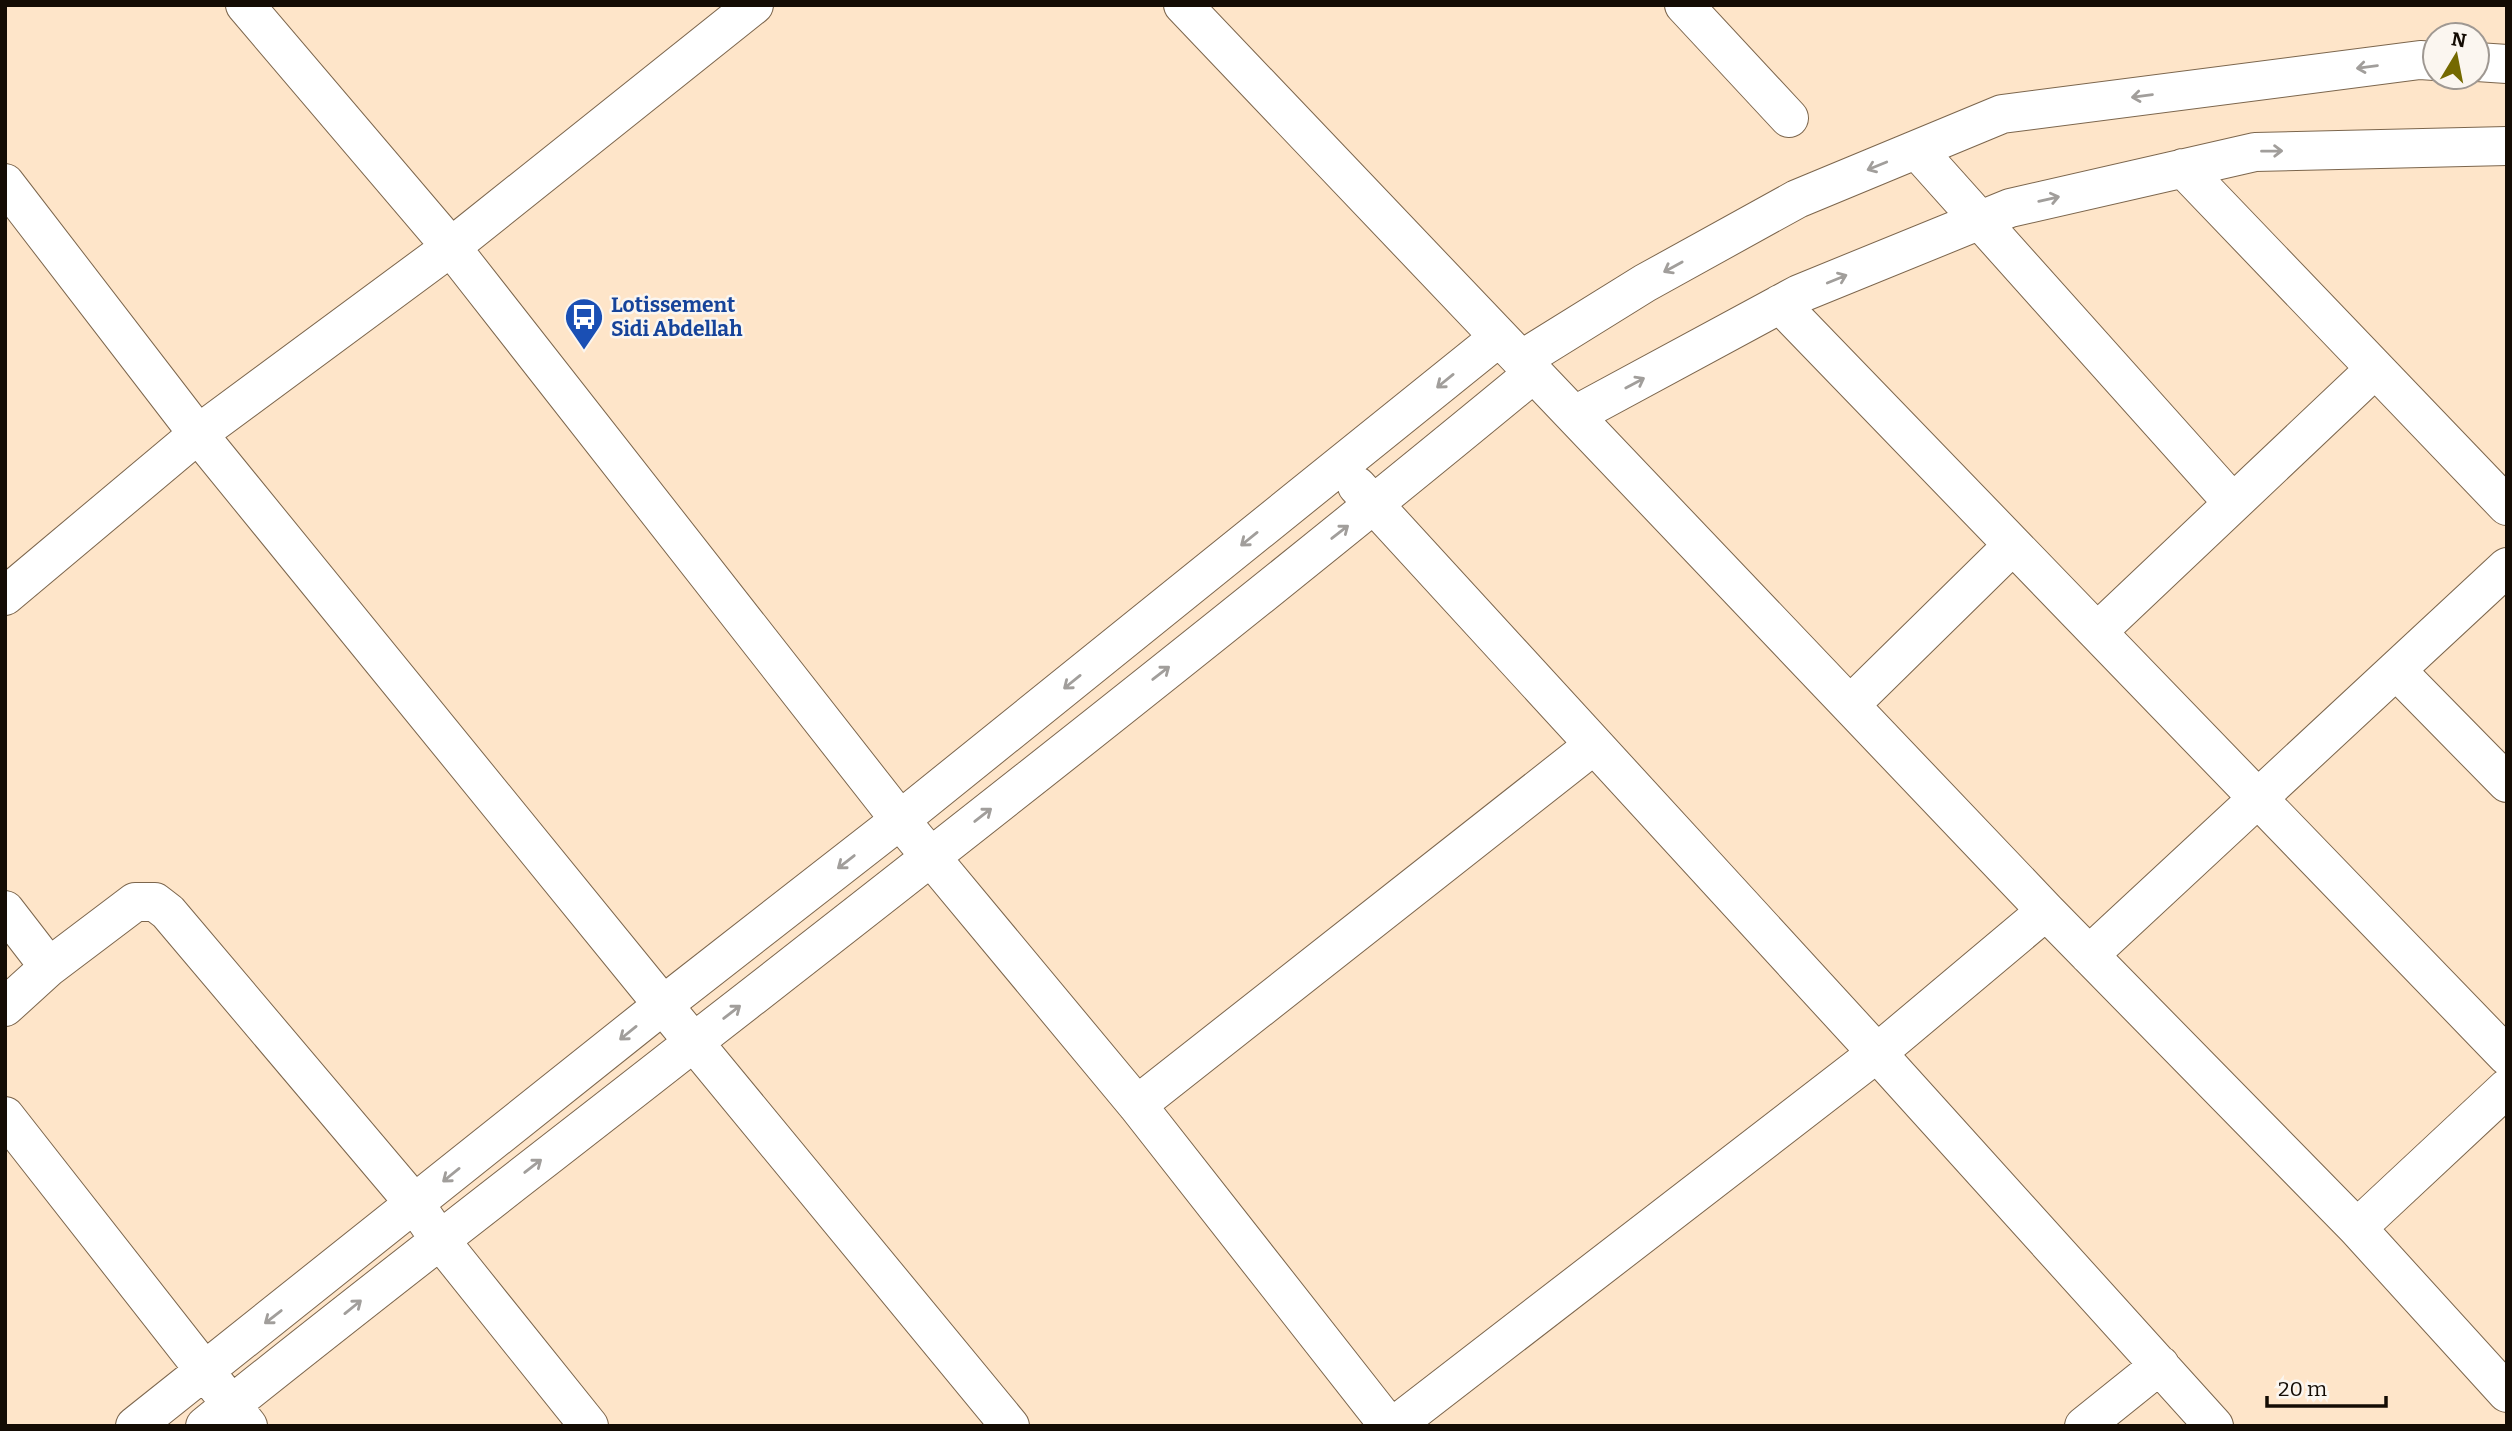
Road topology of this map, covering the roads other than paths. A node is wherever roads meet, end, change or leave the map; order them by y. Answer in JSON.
{"nodes":[{"id":1,"x":245,"y":5,"type":"edge"},
{"id":2,"x":754,"y":5,"type":"edge"},
{"id":3,"x":1184,"y":5,"type":"edge"},
{"id":4,"x":1684,"y":5,"type":"edge"},
{"id":5,"x":2421,"y":62,"type":"edge"},
{"id":6,"x":1789,"y":118,"type":"dead end"},
{"id":7,"x":2507,"y":146,"type":"edge"},
{"id":8,"x":1917,"y":150,"type":"junction"},
{"id":9,"x":2183,"y":169,"type":"junction"},
{"id":10,"x":5,"y":183,"type":"edge"},
{"id":11,"x":1980,"y":220,"type":"junction"},
{"id":12,"x":451,"y":247,"type":"junction"},
{"id":13,"x":1780,"y":304,"type":"junction"},
{"id":14,"x":1518,"y":357,"type":"junction"},
{"id":15,"x":2375,"y":369,"type":"junction"},
{"id":16,"x":1575,"y":415,"type":"junction"},
{"id":17,"x":198,"y":434,"type":"junction"},
{"id":18,"x":1340,"y":465,"type":"junction"},
{"id":19,"x":2233,"y":503,"type":"junction"},
{"id":20,"x":1374,"y":505,"type":"junction"},
{"id":21,"x":2507,"y":506,"type":"edge"},
{"id":22,"x":2013,"y":545,"type":"junction"},
{"id":23,"x":2507,"y":567,"type":"edge"},
{"id":24,"x":5,"y":596,"type":"edge"},
{"id":25,"x":2097,"y":632,"type":"junction"},
{"id":26,"x":2396,"y":670,"type":"junction"},
{"id":27,"x":1850,"y":705,"type":"junction"},
{"id":28,"x":1594,"y":744,"type":"junction"},
{"id":29,"x":2507,"y":783,"type":"edge"},
{"id":30,"x":2258,"y":798,"type":"junction"},
{"id":31,"x":900,"y":820,"type":"junction"},
{"id":32,"x":929,"y":857,"type":"junction"},
{"id":33,"x":5,"y":910,"type":"edge"},
{"id":34,"x":2046,"y":911,"type":"junction"},
{"id":35,"x":2089,"y":955,"type":"junction"},
{"id":36,"x":49,"y":967,"type":"junction"},
{"id":37,"x":663,"y":1005,"type":"junction"},
{"id":38,"x":5,"y":1007,"type":"edge"},
{"id":39,"x":694,"y":1042,"type":"junction"},
{"id":40,"x":1877,"y":1053,"type":"junction"},
{"id":41,"x":2507,"y":1056,"type":"edge"},
{"id":42,"x":2507,"y":1087,"type":"edge"},
{"id":43,"x":1137,"y":1105,"type":"junction"},
{"id":44,"x":5,"y":1116,"type":"edge"},
{"id":45,"x":415,"y":1204,"type":"junction"},
{"id":46,"x":2357,"y":1228,"type":"junction"},
{"id":47,"x":439,"y":1238,"type":"junction"},
{"id":48,"x":2160,"y":1365,"type":"junction"},
{"id":49,"x":206,"y":1370,"type":"junction"},
{"id":50,"x":2507,"y":1393,"type":"edge"},
{"id":51,"x":228,"y":1419,"type":"edge"},
{"id":52,"x":135,"y":1426,"type":"edge"},
{"id":53,"x":589,"y":1426,"type":"edge"},
{"id":54,"x":1010,"y":1426,"type":"edge"},
{"id":55,"x":1392,"y":1426,"type":"edge"},
{"id":56,"x":2084,"y":1426,"type":"edge"},
{"id":57,"x":2214,"y":1426,"type":"edge"}],
"edges":[{"from":1,"to":12,"type":"street"},
{"from":2,"to":12,"type":"street"},
{"from":3,"to":14,"type":"street"},
{"from":4,"to":6,"type":"street"},
{"from":5,"to":8,"type":"street","one_way":true},
{"from":9,"to":7,"type":"street","one_way":true},
{"from":8,"to":11,"type":"street"},
{"from":8,"to":14,"type":"street","one_way":true},
{"from":11,"to":9,"type":"street","one_way":true},
{"from":9,"to":15,"type":"street"},
{"from":10,"to":17,"type":"street"},
{"from":13,"to":11,"type":"street","one_way":true},
{"from":11,"to":19,"type":"street"},
{"from":12,"to":17,"type":"street"},
{"from":12,"to":31,"type":"street"},
{"from":16,"to":13,"type":"street","one_way":true},
{"from":13,"to":22,"type":"street"},
{"from":14,"to":16,"type":"street"},
{"from":14,"to":18,"type":"street","one_way":true},
{"from":14,"to":20,"type":"street"},
{"from":15,"to":19,"type":"street"},
{"from":15,"to":21,"type":"street"},
{"from":16,"to":27,"type":"street"},
{"from":17,"to":24,"type":"street"},
{"from":17,"to":37,"type":"street"},
{"from":18,"to":20,"type":"street"},
{"from":18,"to":31,"type":"street","one_way":true},
{"from":19,"to":25,"type":"street"},
{"from":20,"to":28,"type":"street"},
{"from":32,"to":20,"type":"street","one_way":true},
{"from":22,"to":25,"type":"street"},
{"from":22,"to":27,"type":"street"},
{"from":23,"to":26,"type":"street"},
{"from":25,"to":30,"type":"street"},
{"from":26,"to":29,"type":"street"},
{"from":26,"to":30,"type":"street"},
{"from":27,"to":34,"type":"street"},
{"from":28,"to":40,"type":"street"},
{"from":28,"to":43,"type":"street"},
{"from":30,"to":35,"type":"street"},
{"from":30,"to":41,"type":"street"},
{"from":31,"to":32,"type":"street"},
{"from":31,"to":37,"type":"street","one_way":true},
{"from":39,"to":32,"type":"street","one_way":true},
{"from":32,"to":43,"type":"street"},
{"from":33,"to":36,"type":"street"},
{"from":34,"to":35,"type":"street"},
{"from":34,"to":40,"type":"street"},
{"from":35,"to":46,"type":"street"},
{"from":36,"to":38,"type":"street"},
{"from":36,"to":45,"type":"street"},
{"from":37,"to":39,"type":"street"},
{"from":37,"to":45,"type":"street","one_way":true},
{"from":47,"to":39,"type":"street","one_way":true},
{"from":39,"to":54,"type":"street"},
{"from":40,"to":48,"type":"street"},
{"from":40,"to":55,"type":"street"},
{"from":42,"to":46,"type":"street"},
{"from":43,"to":55,"type":"street"},
{"from":44,"to":49,"type":"street"},
{"from":45,"to":47,"type":"street"},
{"from":45,"to":49,"type":"street","one_way":true},
{"from":46,"to":50,"type":"street"},
{"from":51,"to":47,"type":"street","one_way":true},
{"from":47,"to":53,"type":"street"},
{"from":48,"to":56,"type":"street"},
{"from":48,"to":57,"type":"street"},
{"from":49,"to":51,"type":"street"},
{"from":49,"to":52,"type":"street"}]}
